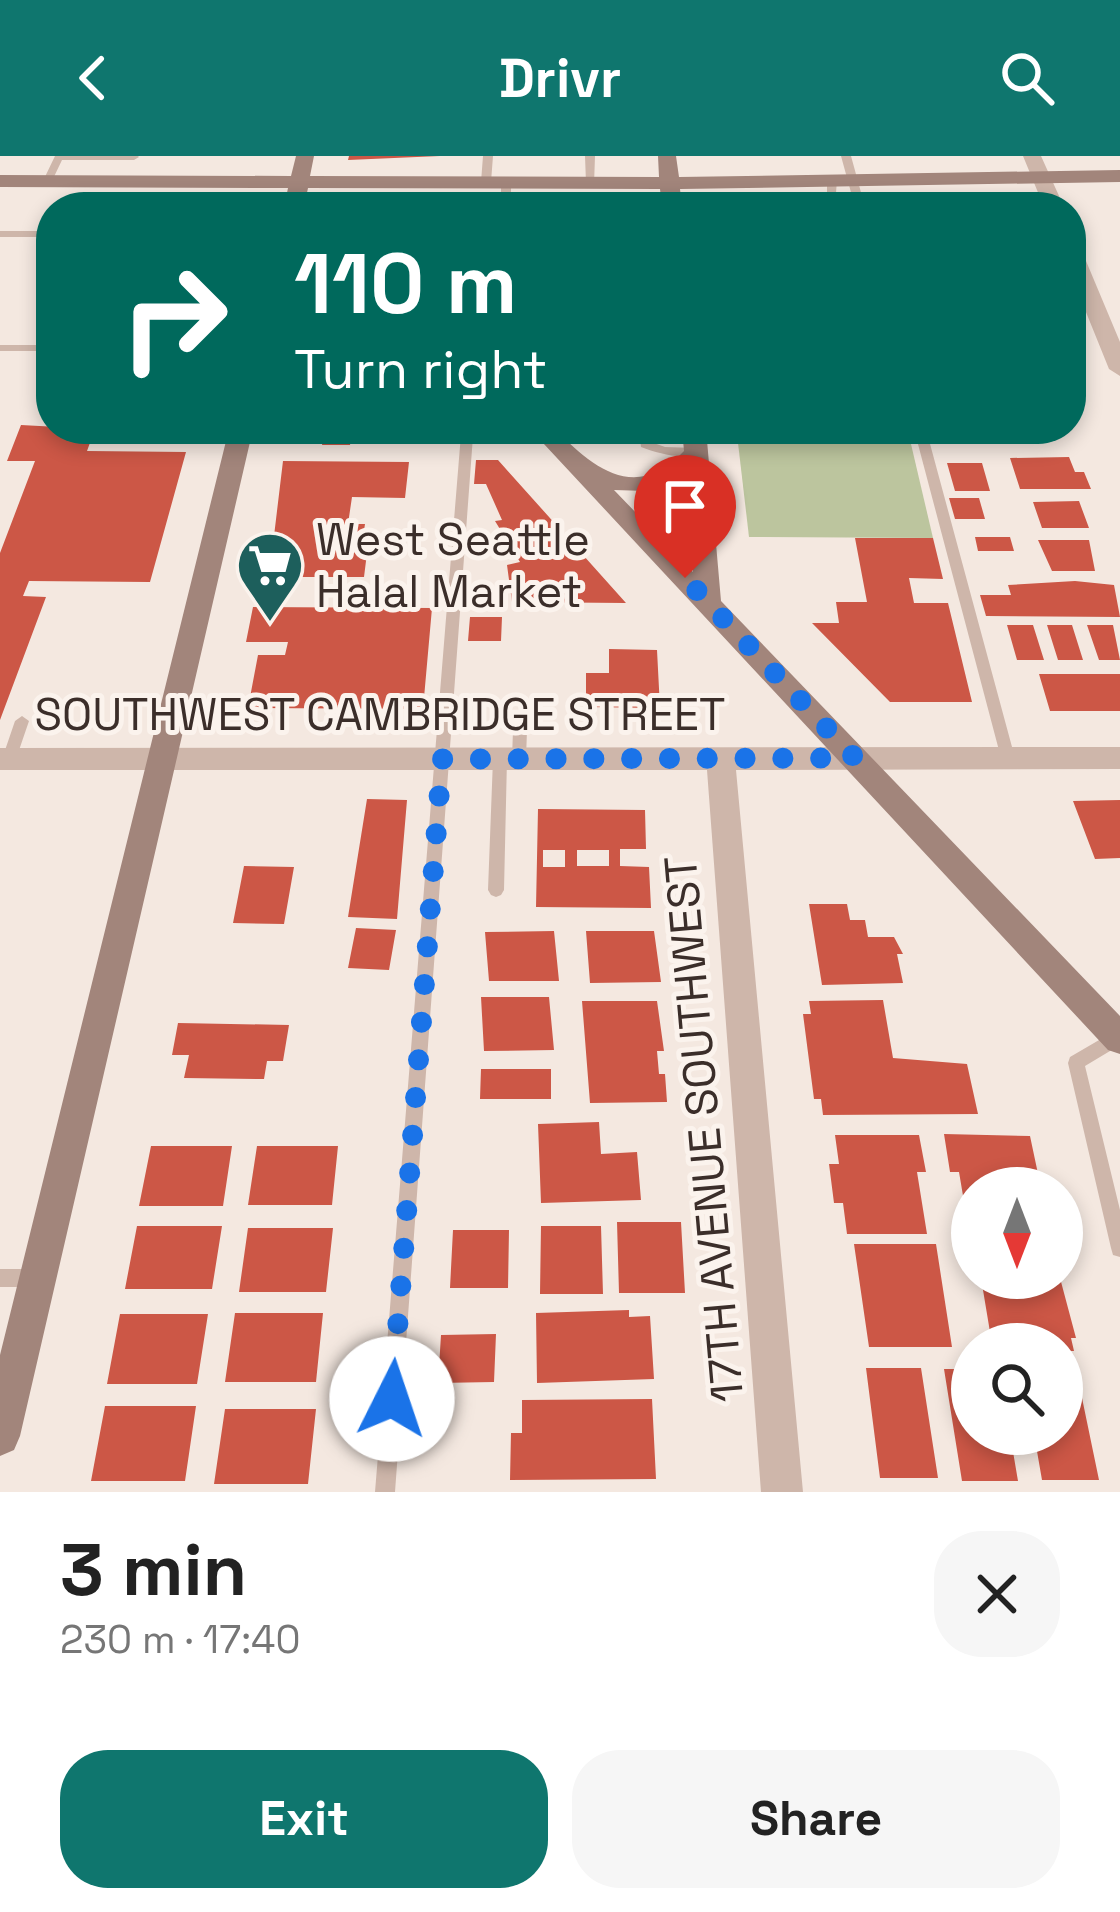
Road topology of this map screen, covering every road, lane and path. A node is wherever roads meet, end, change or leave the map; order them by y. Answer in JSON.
{"nodes":[{"id":1,"x":59,"y":156,"type":"edge"},
{"id":2,"x":134,"y":156,"type":"edge"},
{"id":3,"x":305,"y":156,"type":"edge"},
{"id":4,"x":488,"y":156,"type":"edge"},
{"id":5,"x":590,"y":156,"type":"edge"},
{"id":6,"x":667,"y":156,"type":"edge"},
{"id":7,"x":846,"y":156,"type":"edge"},
{"id":8,"x":1036,"y":166,"type":"edge"},
{"id":9,"x":1120,"y":176,"type":"edge"},
{"id":10,"x":842,"y":179,"type":"junction"},
{"id":11,"x":0,"y":181,"type":"edge"},
{"id":12,"x":48,"y":181,"type":"junction"},
{"id":13,"x":125,"y":182,"type":"junction"},
{"id":14,"x":300,"y":182,"type":"junction"},
{"id":15,"x":404,"y":182,"type":"junction"},
{"id":16,"x":496,"y":182,"type":"junction"},
{"id":17,"x":591,"y":183,"type":"junction"},
{"id":18,"x":671,"y":184,"type":"junction"},
{"id":19,"x":298,"y":192,"type":"edge"},
{"id":20,"x":313,"y":192,"type":"edge"},
{"id":21,"x":392,"y":192,"type":"edge"},
{"id":22,"x":500,"y":192,"type":"edge"},
{"id":23,"x":671,"y":192,"type":"edge"},
{"id":24,"x":837,"y":192,"type":"edge"},
{"id":25,"x":850,"y":192,"type":"edge"},
{"id":26,"x":0,"y":234,"type":"edge"},
{"id":27,"x":36,"y":235,"type":"edge"},
{"id":28,"x":1086,"y":285,"type":"edge"},
{"id":29,"x":0,"y":348,"type":"edge"},
{"id":30,"x":36,"y":348,"type":"edge"},
{"id":31,"x":1120,"y":368,"type":"edge"},
{"id":32,"x":237,"y":444,"type":"edge"},
{"id":33,"x":466,"y":444,"type":"edge"},
{"id":34,"x":556,"y":444,"type":"edge"},
{"id":35,"x":645,"y":444,"type":"edge"},
{"id":36,"x":685,"y":444,"type":"edge"},
{"id":37,"x":693,"y":444,"type":"edge"},
{"id":38,"x":695,"y":444,"type":"edge"},
{"id":39,"x":924,"y":444,"type":"edge"},
{"id":40,"x":581,"y":470,"type":"junction"},
{"id":41,"x":708,"y":603,"type":"junction"},
{"id":42,"x":22,"y":721,"type":"dead end"},
{"id":43,"x":513,"y":749,"type":"junction"},
{"id":44,"x":855,"y":758,"type":"junction"},
{"id":45,"x":1008,"y":758,"type":"junction"},
{"id":46,"x":1120,"y":758,"type":"edge"},
{"id":47,"x":4,"y":759,"type":"edge"},
{"id":48,"x":162,"y":759,"type":"junction"},
{"id":49,"x":442,"y":759,"type":"junction"},
{"id":50,"x":721,"y":759,"type":"junction"},
{"id":51,"x":496,"y":890,"type":"dead end"},
{"id":52,"x":1119,"y":1038,"type":"edge"},
{"id":53,"x":1120,"y":1248,"type":"edge"},
{"id":54,"x":0,"y":1278,"type":"edge"},
{"id":55,"x":38,"y":1278,"type":"junction"},
{"id":56,"x":1,"y":1429,"type":"edge"},
{"id":57,"x":385,"y":1492,"type":"edge"},
{"id":58,"x":782,"y":1492,"type":"edge"}],
"edges":[{"from":1,"to":2,"type":"lane"},
{"from":1,"to":12,"type":"lane"},
{"from":2,"to":13,"type":"lane"},
{"from":3,"to":14,"type":"main road"},
{"from":4,"to":16,"type":"lane"},
{"from":5,"to":17,"type":"lane"},
{"from":6,"to":18,"type":"main road"},
{"from":7,"to":10,"type":"lane"},
{"from":8,"to":9,"type":"main road"},
{"from":8,"to":10,"type":"main road"},
{"from":10,"to":18,"type":"main road"},
{"from":10,"to":24,"type":"lane"},
{"from":10,"to":25,"type":"lane"},
{"from":11,"to":12,"type":"main road"},
{"from":12,"to":13,"type":"main road"},
{"from":13,"to":14,"type":"main road"},
{"from":14,"to":15,"type":"main road"},
{"from":14,"to":19,"type":"main road"},
{"from":14,"to":20,"type":"main road"},
{"from":15,"to":16,"type":"main road"},
{"from":15,"to":21,"type":"main road"},
{"from":16,"to":17,"type":"main road"},
{"from":16,"to":22,"type":"lane"},
{"from":17,"to":18,"type":"main road"},
{"from":18,"to":23,"type":"main road"},
{"from":26,"to":27,"type":"lane"},
{"from":28,"to":31,"type":"street"},
{"from":29,"to":30,"type":"lane"},
{"from":32,"to":48,"type":"main road"},
{"from":33,"to":49,"type":"lane"},
{"from":34,"to":40,"type":"main road"},
{"from":35,"to":36,"type":"lane"},
{"from":37,"to":40,"type":"main road"},
{"from":38,"to":41,"type":"main road"},
{"from":39,"to":45,"type":"lane"},
{"from":40,"to":41,"type":"main road"},
{"from":41,"to":44,"type":"main road"},
{"from":42,"to":47,"type":"lane"},
{"from":43,"to":49,"type":"street","name":"SOUTHWEST CAMBRIDGE STREET"},
{"from":43,"to":50,"type":"street","name":"SOUTHWEST CAMBRIDGE STREET"},
{"from":43,"to":51,"type":"lane"},
{"from":44,"to":45,"type":"street","name":"SOUTHWEST CAMBRIDGE STREET"},
{"from":44,"to":50,"type":"street","name":"SOUTHWEST CAMBRIDGE STREET"},
{"from":44,"to":52,"type":"main road"},
{"from":45,"to":46,"type":"street","name":"SOUTHWEST CAMBRIDGE STREET"},
{"from":47,"to":48,"type":"street","name":"SOUTHWEST CAMBRIDGE STREET"},
{"from":48,"to":49,"type":"street","name":"SOUTHWEST CAMBRIDGE STREET"},
{"from":48,"to":55,"type":"main road"},
{"from":49,"to":57,"type":"lane"},
{"from":50,"to":58,"type":"street","name":"17TH AVENUE SOUTHWEST"},
{"from":52,"to":53,"type":"lane"},
{"from":54,"to":55,"type":"lane"},
{"from":55,"to":56,"type":"main road"}]}
